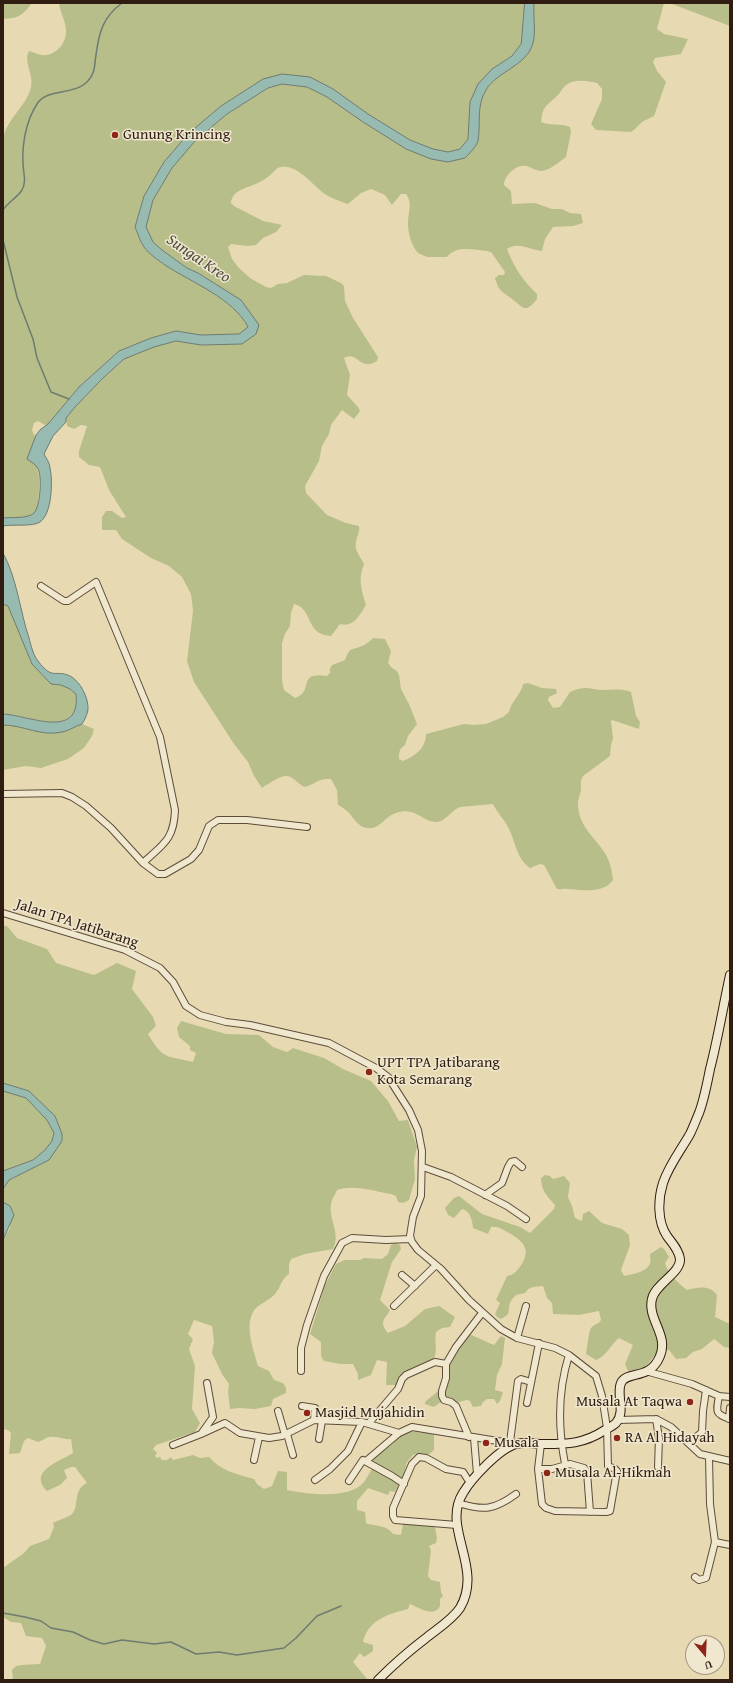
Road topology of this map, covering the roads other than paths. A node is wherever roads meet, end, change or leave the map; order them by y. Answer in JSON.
{"nodes":[{"id":1,"x":41,"y":586,"type":"dead end"},
{"id":2,"x":3,"y":794,"type":"edge"},
{"id":3,"x":307,"y":827,"type":"dead end"},
{"id":4,"x":143,"y":863,"type":"junction"},
{"id":5,"x":3,"y":913,"type":"edge"},
{"id":6,"x":730,"y":975,"type":"edge"},
{"id":7,"x":423,"y":1167,"type":"junction"},
{"id":8,"x":522,"y":1167,"type":"dead end"},
{"id":9,"x":485,"y":1195,"type":"junction"},
{"id":10,"x":526,"y":1218,"type":"dead end"},
{"id":11,"x":410,"y":1239,"type":"junction"},
{"id":12,"x":436,"y":1265,"type":"junction"},
{"id":13,"x":402,"y":1275,"type":"dead end"},
{"id":14,"x":415,"y":1286,"type":"junction"},
{"id":15,"x":394,"y":1306,"type":"dead end"},
{"id":16,"x":526,"y":1306,"type":"dead end"},
{"id":17,"x":482,"y":1313,"type":"junction"},
{"id":18,"x":517,"y":1338,"type":"junction"},
{"id":19,"x":539,"y":1343,"type":"junction"},
{"id":20,"x":569,"y":1355,"type":"junction"},
{"id":21,"x":446,"y":1364,"type":"junction"},
{"id":22,"x":301,"y":1371,"type":"dead end"},
{"id":23,"x":649,"y":1372,"type":"junction"},
{"id":24,"x":531,"y":1382,"type":"junction"},
{"id":25,"x":207,"y":1383,"type":"dead end"},
{"id":26,"x":706,"y":1390,"type":"junction"},
{"id":27,"x":719,"y":1396,"type":"junction"},
{"id":28,"x":730,"y":1397,"type":"edge"},
{"id":29,"x":527,"y":1402,"type":"dead end"},
{"id":30,"x":302,"y":1406,"type":"dead end"},
{"id":31,"x":730,"y":1408,"type":"edge"},
{"id":32,"x":278,"y":1411,"type":"dead end"},
{"id":33,"x":656,"y":1419,"type":"junction"},
{"id":34,"x":729,"y":1419,"type":"edge"},
{"id":35,"x":314,"y":1420,"type":"junction"},
{"id":36,"x":618,"y":1420,"type":"junction"},
{"id":37,"x":322,"y":1421,"type":"junction"},
{"id":38,"x":365,"y":1422,"type":"junction"},
{"id":39,"x":607,"y":1428,"type":"junction"},
{"id":40,"x":399,"y":1433,"type":"junction"},
{"id":41,"x":201,"y":1434,"type":"junction"},
{"id":42,"x":286,"y":1434,"type":"junction"},
{"id":43,"x":258,"y":1437,"type":"junction"},
{"id":44,"x":472,"y":1437,"type":"junction"},
{"id":45,"x":319,"y":1439,"type":"dead end"},
{"id":46,"x":513,"y":1443,"type":"junction"},
{"id":47,"x":689,"y":1443,"type":"junction"},
{"id":48,"x":541,"y":1444,"type":"junction"},
{"id":49,"x":561,"y":1444,"type":"junction"},
{"id":50,"x":173,"y":1445,"type":"dead end"},
{"id":51,"x":294,"y":1456,"type":"dead end"},
{"id":52,"x":709,"y":1457,"type":"junction"},
{"id":53,"x":254,"y":1460,"type":"dead end"},
{"id":54,"x":366,"y":1461,"type":"junction"},
{"id":55,"x":730,"y":1461,"type":"edge"},
{"id":56,"x":565,"y":1464,"type":"junction"},
{"id":57,"x":658,"y":1467,"type":"dead end"},
{"id":58,"x":538,"y":1469,"type":"junction"},
{"id":59,"x":477,"y":1474,"type":"junction"},
{"id":60,"x":315,"y":1480,"type":"dead end"},
{"id":61,"x":349,"y":1481,"type":"dead end"},
{"id":62,"x":470,"y":1483,"type":"junction"},
{"id":63,"x":404,"y":1484,"type":"junction"},
{"id":64,"x":516,"y":1494,"type":"dead end"},
{"id":65,"x":458,"y":1503,"type":"junction"},
{"id":66,"x":590,"y":1512,"type":"junction"},
{"id":67,"x":457,"y":1525,"type":"junction"},
{"id":68,"x":715,"y":1542,"type":"junction"},
{"id":69,"x":730,"y":1545,"type":"edge"},
{"id":70,"x":695,"y":1578,"type":"dead end"},
{"id":71,"x":378,"y":1680,"type":"edge"}],
"edges":[{"from":1,"to":4,"type":"street"},
{"from":2,"to":4,"type":"street"},
{"from":3,"to":4,"type":"street"},
{"from":5,"to":7,"type":"street","name":"Jalan TPA Jatibarang"},
{"from":6,"to":23,"type":"main road"},
{"from":7,"to":9,"type":"street"},
{"from":7,"to":11,"type":"street","name":"Jalan TPA Jatibarang"},
{"from":8,"to":9,"type":"street"},
{"from":9,"to":10,"type":"street"},
{"from":11,"to":12,"type":"street"},
{"from":11,"to":22,"type":"street"},
{"from":12,"to":14,"type":"street"},
{"from":12,"to":17,"type":"street"},
{"from":13,"to":14,"type":"street"},
{"from":14,"to":15,"type":"street"},
{"from":16,"to":18,"type":"street"},
{"from":17,"to":18,"type":"street"},
{"from":17,"to":21,"type":"street"},
{"from":18,"to":19,"type":"street"},
{"from":19,"to":20,"type":"street"},
{"from":19,"to":24,"type":"street"},
{"from":20,"to":39,"type":"street"},
{"from":20,"to":49,"type":"street"},
{"from":21,"to":38,"type":"street"},
{"from":21,"to":44,"type":"street"},
{"from":23,"to":26,"type":"street"},
{"from":23,"to":36,"type":"main road"},
{"from":24,"to":29,"type":"street"},
{"from":24,"to":46,"type":"street"},
{"from":25,"to":41,"type":"street"},
{"from":26,"to":27,"type":"street"},
{"from":26,"to":47,"type":"street"},
{"from":27,"to":28,"type":"street"},
{"from":27,"to":34,"type":"street"},
{"from":30,"to":35,"type":"street"},
{"from":31,"to":34,"type":"street"},
{"from":32,"to":42,"type":"street"},
{"from":33,"to":36,"type":"street"},
{"from":33,"to":47,"type":"street"},
{"from":33,"to":57,"type":"street"},
{"from":35,"to":37,"type":"street"},
{"from":35,"to":42,"type":"street"},
{"from":36,"to":39,"type":"main road"},
{"from":37,"to":38,"type":"street"},
{"from":37,"to":45,"type":"street"},
{"from":38,"to":40,"type":"street"},
{"from":38,"to":60,"type":"street"},
{"from":39,"to":49,"type":"main road"},
{"from":39,"to":66,"type":"street"},
{"from":40,"to":44,"type":"street"},
{"from":40,"to":54,"type":"street"},
{"from":41,"to":43,"type":"street"},
{"from":41,"to":50,"type":"street"},
{"from":42,"to":43,"type":"street"},
{"from":42,"to":51,"type":"street"},
{"from":43,"to":53,"type":"street"},
{"from":44,"to":46,"type":"street"},
{"from":44,"to":59,"type":"street"},
{"from":46,"to":48,"type":"main road"},
{"from":46,"to":59,"type":"main road"},
{"from":47,"to":52,"type":"street"},
{"from":48,"to":49,"type":"main road"},
{"from":48,"to":58,"type":"street"},
{"from":49,"to":56,"type":"street"},
{"from":52,"to":55,"type":"street"},
{"from":52,"to":68,"type":"street"},
{"from":54,"to":61,"type":"street"},
{"from":54,"to":63,"type":"street"},
{"from":56,"to":58,"type":"street"},
{"from":56,"to":66,"type":"street"},
{"from":58,"to":66,"type":"street"},
{"from":59,"to":62,"type":"main road"},
{"from":62,"to":63,"type":"street"},
{"from":62,"to":65,"type":"main road"},
{"from":63,"to":67,"type":"street"},
{"from":64,"to":65,"type":"street"},
{"from":65,"to":67,"type":"main road"},
{"from":67,"to":71,"type":"main road"},
{"from":68,"to":69,"type":"street"},
{"from":68,"to":70,"type":"street"}]}
